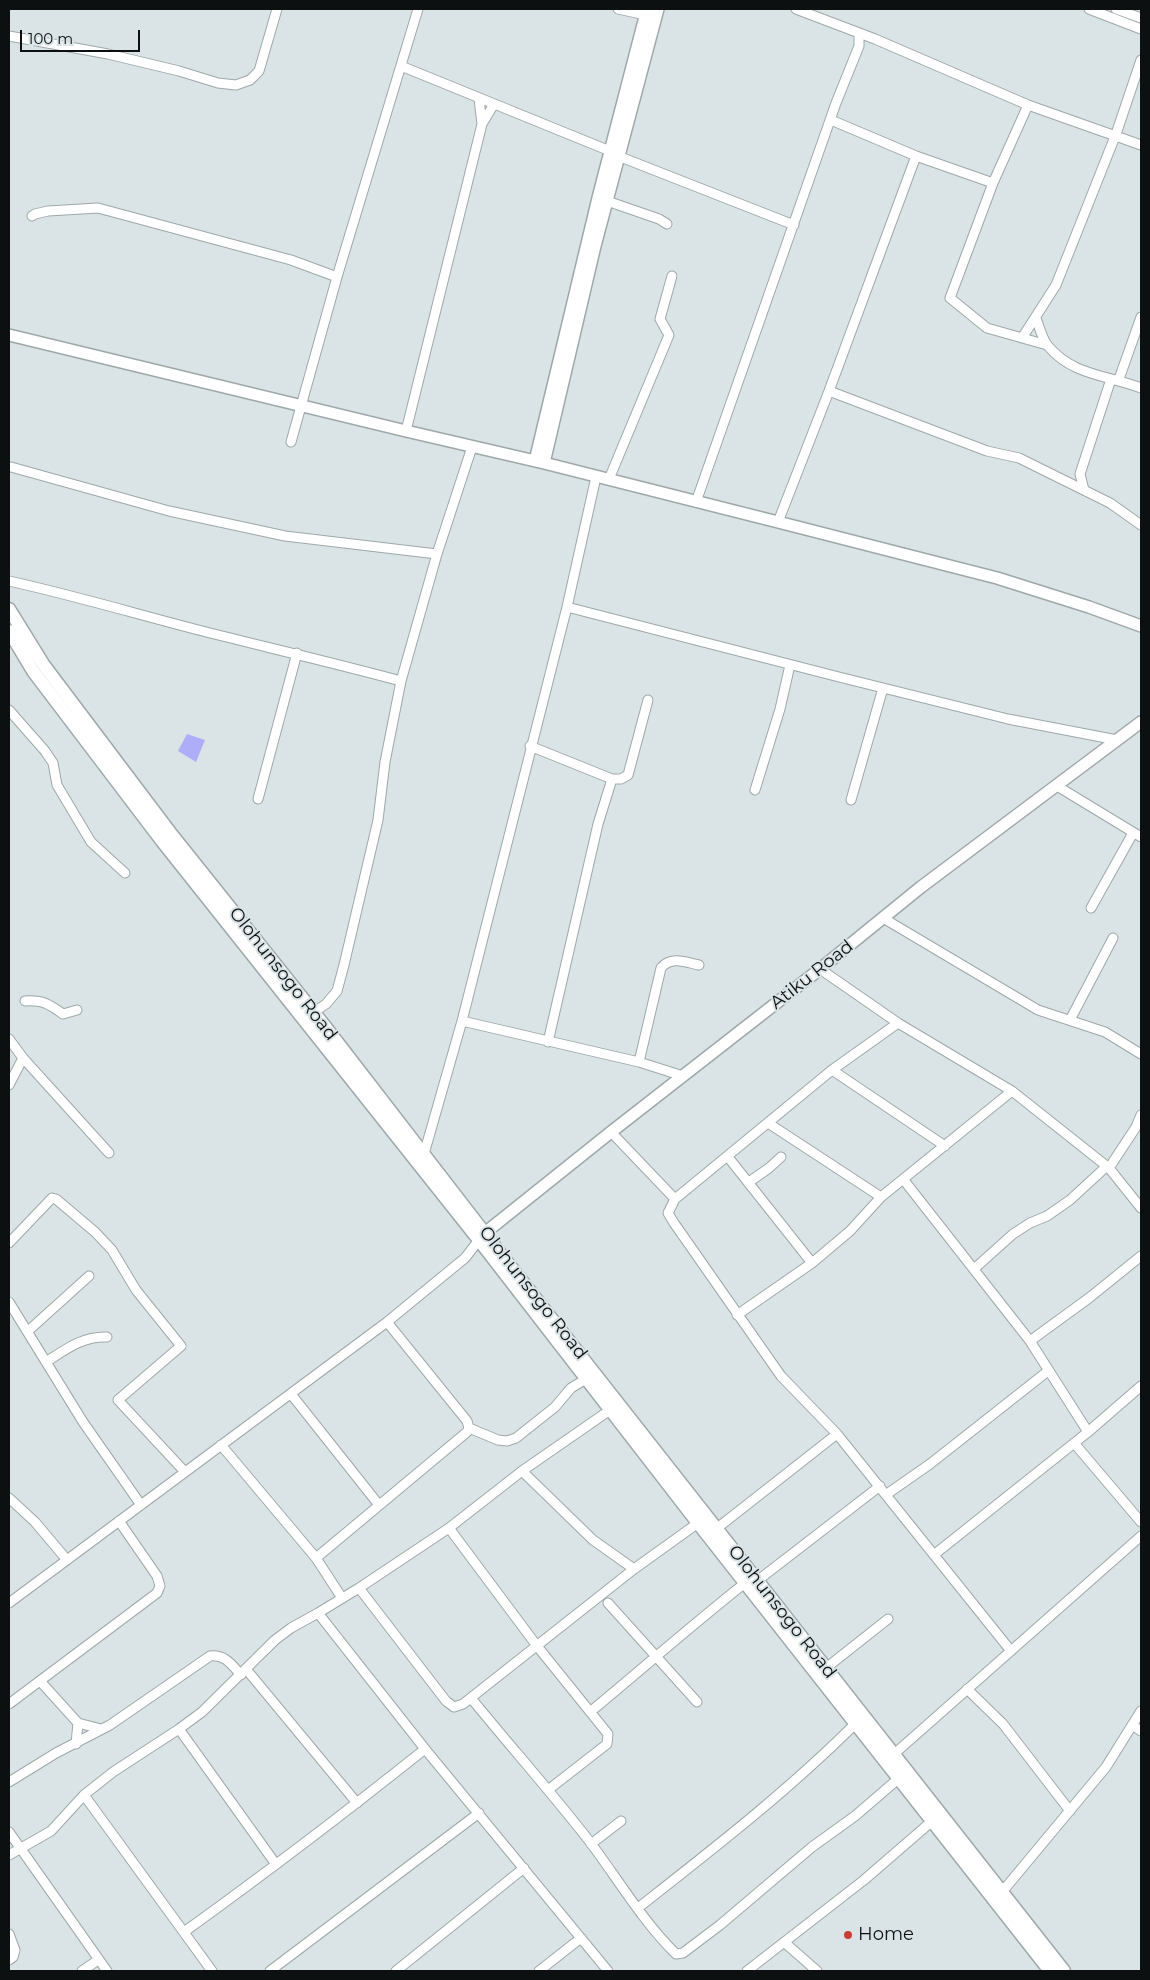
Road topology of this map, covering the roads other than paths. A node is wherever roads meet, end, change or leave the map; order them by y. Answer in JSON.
{"nodes":[{"id":1,"x":277,"y":9,"type":"edge"},
{"id":2,"x":418,"y":9,"type":"edge"},
{"id":3,"x":618,"y":9,"type":"edge"},
{"id":4,"x":796,"y":9,"type":"edge"},
{"id":5,"x":1089,"y":9,"type":"edge"},
{"id":6,"x":1116,"y":9,"type":"edge"},
{"id":7,"x":652,"y":13,"type":"edge"},
{"id":8,"x":1141,"y":18,"type":"edge"},
{"id":9,"x":1141,"y":29,"type":"edge"},
{"id":10,"x":859,"y":34,"type":"junction"},
{"id":11,"x":9,"y":36,"type":"edge"},
{"id":12,"x":875,"y":39,"type":"junction"},
{"id":13,"x":859,"y":46,"type":"junction"},
{"id":14,"x":1141,"y":60,"type":"edge"},
{"id":15,"x":401,"y":66,"type":"junction"},
{"id":16,"x":479,"y":99,"type":"junction"},
{"id":17,"x":494,"y":104,"type":"junction"},
{"id":18,"x":1028,"y":105,"type":"junction"},
{"id":19,"x":831,"y":120,"type":"junction"},
{"id":20,"x":482,"y":124,"type":"junction"},
{"id":21,"x":1116,"y":134,"type":"junction"},
{"id":22,"x":1141,"y":145,"type":"edge"},
{"id":23,"x":614,"y":153,"type":"junction"},
{"id":24,"x":916,"y":156,"type":"junction"},
{"id":25,"x":993,"y":183,"type":"junction"},
{"id":26,"x":607,"y":201,"type":"junction"},
{"id":27,"x":32,"y":216,"type":"dead end"},
{"id":28,"x":667,"y":224,"type":"dead end"},
{"id":29,"x":794,"y":225,"type":"junction"},
{"id":30,"x":672,"y":276,"type":"dead end"},
{"id":31,"x":337,"y":277,"type":"junction"},
{"id":32,"x":1141,"y":317,"type":"edge"},
{"id":33,"x":1036,"y":318,"type":"junction"},
{"id":34,"x":9,"y":335,"type":"edge"},
{"id":35,"x":1022,"y":338,"type":"junction"},
{"id":36,"x":1047,"y":345,"type":"junction"},
{"id":37,"x":1115,"y":379,"type":"junction"},
{"id":38,"x":1141,"y":388,"type":"edge"},
{"id":39,"x":829,"y":391,"type":"junction"},
{"id":40,"x":302,"y":405,"type":"junction"},
{"id":41,"x":406,"y":431,"type":"junction"},
{"id":42,"x":291,"y":442,"type":"dead end"},
{"id":43,"x":472,"y":447,"type":"junction"},
{"id":44,"x":540,"y":462,"type":"junction"},
{"id":45,"x":11,"y":467,"type":"dead end"},
{"id":46,"x":1080,"y":474,"type":"junction"},
{"id":47,"x":596,"y":477,"type":"junction"},
{"id":48,"x":609,"y":479,"type":"junction"},
{"id":49,"x":1063,"y":481,"type":"junction"},
{"id":50,"x":1084,"y":490,"type":"junction"},
{"id":51,"x":696,"y":502,"type":"junction"},
{"id":52,"x":778,"y":522,"type":"junction"},
{"id":53,"x":1141,"y":525,"type":"edge"},
{"id":54,"x":437,"y":554,"type":"junction"},
{"id":55,"x":9,"y":581,"type":"edge"},
{"id":56,"x":567,"y":607,"type":"junction"},
{"id":57,"x":9,"y":609,"type":"edge"},
{"id":58,"x":1141,"y":626,"type":"edge"},
{"id":59,"x":9,"y":631,"type":"edge"},
{"id":60,"x":296,"y":653,"type":"junction"},
{"id":61,"x":790,"y":664,"type":"junction"},
{"id":62,"x":401,"y":681,"type":"junction"},
{"id":63,"x":883,"y":688,"type":"junction"},
{"id":64,"x":648,"y":700,"type":"dead end"},
{"id":65,"x":9,"y":710,"type":"edge"},
{"id":66,"x":1141,"y":722,"type":"edge"},
{"id":67,"x":1117,"y":740,"type":"junction"},
{"id":68,"x":97,"y":746,"type":"junction"},
{"id":69,"x":530,"y":746,"type":"junction"},
{"id":70,"x":612,"y":779,"type":"junction"},
{"id":71,"x":1057,"y":786,"type":"junction"},
{"id":72,"x":755,"y":790,"type":"dead end"},
{"id":73,"x":258,"y":799,"type":"dead end"},
{"id":74,"x":852,"y":800,"type":"dead end"},
{"id":75,"x":1137,"y":835,"type":"edge"},
{"id":76,"x":125,"y":873,"type":"dead end"},
{"id":77,"x":1090,"y":908,"type":"dead end"},
{"id":78,"x":883,"y":918,"type":"junction"},
{"id":79,"x":1113,"y":938,"type":"dead end"},
{"id":80,"x":698,"y":965,"type":"dead end"},
{"id":81,"x":820,"y":969,"type":"junction"},
{"id":82,"x":25,"y":1001,"type":"dead end"},
{"id":83,"x":77,"y":1010,"type":"dead end"},
{"id":84,"x":314,"y":1012,"type":"junction"},
{"id":85,"x":1070,"y":1020,"type":"junction"},
{"id":86,"x":462,"y":1021,"type":"junction"},
{"id":87,"x":898,"y":1023,"type":"junction"},
{"id":88,"x":9,"y":1039,"type":"edge"},
{"id":89,"x":548,"y":1042,"type":"junction"},
{"id":90,"x":1141,"y":1054,"type":"edge"},
{"id":91,"x":23,"y":1058,"type":"junction"},
{"id":92,"x":639,"y":1062,"type":"junction"},
{"id":93,"x":832,"y":1070,"type":"junction"},
{"id":94,"x":683,"y":1076,"type":"junction"},
{"id":95,"x":9,"y":1085,"type":"edge"},
{"id":96,"x":1012,"y":1091,"type":"junction"},
{"id":97,"x":1141,"y":1115,"type":"edge"},
{"id":98,"x":768,"y":1123,"type":"junction"},
{"id":99,"x":611,"y":1132,"type":"junction"},
{"id":100,"x":945,"y":1146,"type":"junction"},
{"id":101,"x":109,"y":1153,"type":"dead end"},
{"id":102,"x":424,"y":1154,"type":"junction"},
{"id":103,"x":728,"y":1157,"type":"junction"},
{"id":104,"x":781,"y":1157,"type":"dead end"},
{"id":105,"x":1108,"y":1167,"type":"junction"},
{"id":106,"x":903,"y":1179,"type":"junction"},
{"id":107,"x":749,"y":1182,"type":"junction"},
{"id":108,"x":881,"y":1197,"type":"junction"},
{"id":109,"x":675,"y":1200,"type":"junction"},
{"id":110,"x":1141,"y":1208,"type":"edge"},
{"id":111,"x":483,"y":1236,"type":"junction"},
{"id":112,"x":9,"y":1243,"type":"edge"},
{"id":113,"x":1141,"y":1256,"type":"edge"},
{"id":114,"x":812,"y":1262,"type":"junction"},
{"id":115,"x":974,"y":1269,"type":"junction"},
{"id":116,"x":89,"y":1276,"type":"dead end"},
{"id":117,"x":9,"y":1302,"type":"edge"},
{"id":118,"x":737,"y":1315,"type":"junction"},
{"id":119,"x":387,"y":1322,"type":"junction"},
{"id":120,"x":28,"y":1331,"type":"junction"},
{"id":121,"x":107,"y":1337,"type":"dead end"},
{"id":122,"x":1030,"y":1341,"type":"junction"},
{"id":123,"x":46,"y":1362,"type":"junction"},
{"id":124,"x":1048,"y":1371,"type":"junction"},
{"id":125,"x":586,"y":1379,"type":"junction"},
{"id":126,"x":1141,"y":1386,"type":"edge"},
{"id":127,"x":291,"y":1394,"type":"junction"},
{"id":128,"x":610,"y":1410,"type":"junction"},
{"id":129,"x":469,"y":1428,"type":"junction"},
{"id":130,"x":1088,"y":1432,"type":"junction"},
{"id":131,"x":837,"y":1434,"type":"junction"},
{"id":132,"x":1074,"y":1443,"type":"junction"},
{"id":133,"x":222,"y":1445,"type":"junction"},
{"id":134,"x":522,"y":1471,"type":"junction"},
{"id":135,"x":185,"y":1472,"type":"junction"},
{"id":136,"x":880,"y":1486,"type":"junction"},
{"id":137,"x":886,"y":1494,"type":"junction"},
{"id":138,"x":9,"y":1498,"type":"edge"},
{"id":139,"x":141,"y":1505,"type":"junction"},
{"id":140,"x":379,"y":1505,"type":"junction"},
{"id":141,"x":119,"y":1521,"type":"junction"},
{"id":142,"x":1141,"y":1522,"type":"edge"},
{"id":143,"x":698,"y":1523,"type":"junction"},
{"id":144,"x":449,"y":1528,"type":"junction"},
{"id":145,"x":716,"y":1529,"type":"junction"},
{"id":146,"x":1141,"y":1536,"type":"edge"},
{"id":147,"x":935,"y":1554,"type":"junction"},
{"id":148,"x":316,"y":1558,"type":"junction"},
{"id":149,"x":67,"y":1560,"type":"junction"},
{"id":150,"x":634,"y":1569,"type":"junction"},
{"id":151,"x":751,"y":1582,"type":"junction"},
{"id":152,"x":359,"y":1588,"type":"junction"},
{"id":153,"x":342,"y":1598,"type":"junction"},
{"id":154,"x":608,"y":1603,"type":"dead end"},
{"id":155,"x":9,"y":1604,"type":"edge"},
{"id":156,"x":318,"y":1614,"type":"junction"},
{"id":157,"x":888,"y":1619,"type":"dead end"},
{"id":158,"x":537,"y":1646,"type":"junction"},
{"id":159,"x":1011,"y":1651,"type":"junction"},
{"id":160,"x":656,"y":1656,"type":"junction"},
{"id":161,"x":826,"y":1668,"type":"junction"},
{"id":162,"x":243,"y":1672,"type":"junction"},
{"id":163,"x":40,"y":1681,"type":"junction"},
{"id":164,"x":967,"y":1689,"type":"junction"},
{"id":165,"x":471,"y":1698,"type":"junction"},
{"id":166,"x":697,"y":1702,"type":"dead end"},
{"id":167,"x":9,"y":1704,"type":"edge"},
{"id":168,"x":1141,"y":1711,"type":"edge"},
{"id":169,"x":590,"y":1712,"type":"junction"},
{"id":170,"x":78,"y":1723,"type":"junction"},
{"id":171,"x":856,"y":1723,"type":"junction"},
{"id":172,"x":1132,"y":1725,"type":"junction"},
{"id":173,"x":102,"y":1729,"type":"junction"},
{"id":174,"x":179,"y":1729,"type":"junction"},
{"id":175,"x":1141,"y":1731,"type":"edge"},
{"id":176,"x":76,"y":1744,"type":"junction"},
{"id":177,"x":425,"y":1749,"type":"junction"},
{"id":178,"x":893,"y":1755,"type":"junction"},
{"id":179,"x":898,"y":1779,"type":"junction"},
{"id":180,"x":9,"y":1782,"type":"edge"},
{"id":181,"x":548,"y":1790,"type":"junction"},
{"id":182,"x":84,"y":1795,"type":"junction"},
{"id":183,"x":357,"y":1803,"type":"junction"},
{"id":184,"x":1070,"y":1811,"type":"junction"},
{"id":185,"x":479,"y":1813,"type":"junction"},
{"id":186,"x":621,"y":1821,"type":"dead end"},
{"id":187,"x":931,"y":1822,"type":"junction"},
{"id":188,"x":9,"y":1832,"type":"edge"},
{"id":189,"x":591,"y":1844,"type":"junction"},
{"id":190,"x":20,"y":1847,"type":"junction"},
{"id":191,"x":9,"y":1855,"type":"edge"},
{"id":192,"x":275,"y":1863,"type":"junction"},
{"id":193,"x":524,"y":1868,"type":"junction"},
{"id":194,"x":1002,"y":1892,"type":"junction"},
{"id":195,"x":638,"y":1908,"type":"junction"},
{"id":196,"x":184,"y":1932,"type":"junction"},
{"id":197,"x":9,"y":1934,"type":"edge"},
{"id":198,"x":581,"y":1938,"type":"junction"},
{"id":199,"x":784,"y":1942,"type":"junction"},
{"id":200,"x":9,"y":1960,"type":"edge"},
{"id":201,"x":98,"y":1960,"type":"junction"},
{"id":202,"x":82,"y":1971,"type":"edge"},
{"id":203,"x":107,"y":1971,"type":"edge"},
{"id":204,"x":212,"y":1971,"type":"edge"},
{"id":205,"x":270,"y":1971,"type":"edge"},
{"id":206,"x":396,"y":1971,"type":"edge"},
{"id":207,"x":539,"y":1971,"type":"edge"},
{"id":208,"x":608,"y":1971,"type":"edge"},
{"id":209,"x":747,"y":1971,"type":"edge"},
{"id":210,"x":817,"y":1971,"type":"edge"},
{"id":211,"x":1050,"y":1971,"type":"edge"},
{"id":212,"x":1064,"y":1971,"type":"edge"}],
"edges":[{"from":1,"to":11,"type":"street"},
{"from":2,"to":15,"type":"street"},
{"from":3,"to":7,"type":"street"},
{"from":4,"to":10,"type":"street"},
{"from":5,"to":9,"type":"street"},
{"from":6,"to":8,"type":"street"},
{"from":7,"to":23,"type":"street"},
{"from":10,"to":12,"type":"street"},
{"from":10,"to":13,"type":"street"},
{"from":12,"to":13,"type":"street"},
{"from":12,"to":18,"type":"street"},
{"from":13,"to":19,"type":"street"},
{"from":14,"to":21,"type":"street"},
{"from":15,"to":16,"type":"street"},
{"from":15,"to":31,"type":"street"},
{"from":16,"to":17,"type":"street"},
{"from":16,"to":20,"type":"street"},
{"from":17,"to":20,"type":"street"},
{"from":17,"to":23,"type":"street"},
{"from":18,"to":21,"type":"street"},
{"from":18,"to":25,"type":"street"},
{"from":19,"to":24,"type":"street"},
{"from":19,"to":29,"type":"street"},
{"from":20,"to":41,"type":"street"},
{"from":21,"to":22,"type":"street"},
{"from":21,"to":33,"type":"street"},
{"from":23,"to":26,"type":"street"},
{"from":23,"to":29,"type":"street"},
{"from":23,"to":44,"type":"street"},
{"from":24,"to":25,"type":"street"},
{"from":24,"to":39,"type":"street"},
{"from":25,"to":35,"type":"street"},
{"from":26,"to":28,"type":"street"},
{"from":26,"to":44,"type":"street"},
{"from":27,"to":31,"type":"street"},
{"from":29,"to":51,"type":"street"},
{"from":30,"to":48,"type":"street"},
{"from":31,"to":40,"type":"street"},
{"from":32,"to":37,"type":"street"},
{"from":33,"to":35,"type":"street"},
{"from":33,"to":36,"type":"street"},
{"from":34,"to":40,"type":"street"},
{"from":35,"to":36,"type":"street"},
{"from":36,"to":37,"type":"street"},
{"from":37,"to":38,"type":"street"},
{"from":37,"to":46,"type":"street"},
{"from":39,"to":49,"type":"street"},
{"from":39,"to":52,"type":"street"},
{"from":40,"to":41,"type":"street"},
{"from":40,"to":42,"type":"street"},
{"from":41,"to":43,"type":"street"},
{"from":43,"to":44,"type":"street"},
{"from":43,"to":54,"type":"street"},
{"from":44,"to":47,"type":"street"},
{"from":45,"to":54,"type":"street"},
{"from":46,"to":49,"type":"street"},
{"from":46,"to":50,"type":"street"},
{"from":47,"to":48,"type":"street"},
{"from":47,"to":56,"type":"street"},
{"from":48,"to":51,"type":"street"},
{"from":49,"to":50,"type":"street"},
{"from":50,"to":53,"type":"street"},
{"from":51,"to":52,"type":"street"},
{"from":52,"to":58,"type":"street"},
{"from":54,"to":62,"type":"street"},
{"from":55,"to":60,"type":"street"},
{"from":56,"to":61,"type":"street"},
{"from":56,"to":69,"type":"street"},
{"from":57,"to":68,"type":"main road","name":"Olohunsogo Road"},
{"from":59,"to":68,"type":"main road","name":"Olohunsogo Road"},
{"from":60,"to":62,"type":"street"},
{"from":60,"to":73,"type":"street"},
{"from":61,"to":63,"type":"street"},
{"from":61,"to":72,"type":"street"},
{"from":62,"to":84,"type":"street"},
{"from":63,"to":67,"type":"street"},
{"from":63,"to":74,"type":"street"},
{"from":64,"to":70,"type":"street"},
{"from":65,"to":76,"type":"street"},
{"from":66,"to":67,"type":"street","name":"Atiku Road"},
{"from":67,"to":71,"type":"street","name":"Atiku Road"},
{"from":68,"to":84,"type":"main road","name":"Olohunsogo Road"},
{"from":68,"to":111,"type":"main road","name":"Olohunsogo Road"},
{"from":69,"to":70,"type":"street"},
{"from":69,"to":86,"type":"street"},
{"from":70,"to":89,"type":"street"},
{"from":71,"to":75,"type":"street"},
{"from":71,"to":78,"type":"street","name":"Atiku Road"},
{"from":75,"to":77,"type":"street"},
{"from":78,"to":81,"type":"street","name":"Atiku Road"},
{"from":78,"to":85,"type":"street"},
{"from":79,"to":85,"type":"street"},
{"from":80,"to":92,"type":"street"},
{"from":81,"to":87,"type":"street"},
{"from":81,"to":94,"type":"street","name":"Atiku Road"},
{"from":82,"to":83,"type":"street"},
{"from":84,"to":102,"type":"main road","name":"Olohunsogo Road"},
{"from":85,"to":90,"type":"street"},
{"from":86,"to":89,"type":"street"},
{"from":86,"to":102,"type":"street"},
{"from":87,"to":93,"type":"street"},
{"from":87,"to":96,"type":"street"},
{"from":88,"to":91,"type":"street"},
{"from":89,"to":92,"type":"street"},
{"from":91,"to":95,"type":"street"},
{"from":91,"to":101,"type":"street"},
{"from":92,"to":94,"type":"street"},
{"from":93,"to":98,"type":"street"},
{"from":93,"to":100,"type":"street"},
{"from":94,"to":99,"type":"street","name":"Atiku Road"},
{"from":96,"to":100,"type":"street"},
{"from":96,"to":105,"type":"street"},
{"from":97,"to":105,"type":"street"},
{"from":98,"to":103,"type":"street"},
{"from":98,"to":108,"type":"street"},
{"from":99,"to":109,"type":"street"},
{"from":99,"to":111,"type":"street","name":"Atiku Road"},
{"from":100,"to":106,"type":"street"},
{"from":102,"to":111,"type":"main road","name":"Olohunsogo Road"},
{"from":103,"to":107,"type":"street"},
{"from":103,"to":109,"type":"street"},
{"from":104,"to":107,"type":"street"},
{"from":105,"to":110,"type":"street"},
{"from":105,"to":115,"type":"street"},
{"from":106,"to":108,"type":"street"},
{"from":106,"to":115,"type":"street"},
{"from":107,"to":114,"type":"street"},
{"from":108,"to":114,"type":"street"},
{"from":109,"to":118,"type":"street"},
{"from":111,"to":119,"type":"street"},
{"from":111,"to":125,"type":"main road","name":"Olohunsogo Road"},
{"from":111,"to":145,"type":"main road","name":"Olohunsogo Road"},
{"from":112,"to":135,"type":"street"},
{"from":113,"to":122,"type":"street"},
{"from":114,"to":118,"type":"street"},
{"from":115,"to":122,"type":"street"},
{"from":116,"to":120,"type":"street"},
{"from":117,"to":120,"type":"street"},
{"from":118,"to":131,"type":"street"},
{"from":119,"to":127,"type":"street"},
{"from":119,"to":129,"type":"street"},
{"from":120,"to":123,"type":"street"},
{"from":121,"to":123,"type":"street"},
{"from":122,"to":124,"type":"street"},
{"from":123,"to":139,"type":"street"},
{"from":124,"to":130,"type":"street"},
{"from":124,"to":137,"type":"street"},
{"from":125,"to":128,"type":"main road","name":"Olohunsogo Road"},
{"from":125,"to":129,"type":"street"},
{"from":126,"to":130,"type":"street"},
{"from":127,"to":133,"type":"street"},
{"from":127,"to":140,"type":"street"},
{"from":128,"to":134,"type":"street"},
{"from":128,"to":143,"type":"main road","name":"Olohunsogo Road"},
{"from":129,"to":140,"type":"street"},
{"from":130,"to":132,"type":"street"},
{"from":131,"to":136,"type":"street"},
{"from":131,"to":145,"type":"street"},
{"from":132,"to":142,"type":"street"},
{"from":132,"to":147,"type":"street"},
{"from":133,"to":135,"type":"street"},
{"from":133,"to":148,"type":"street"},
{"from":134,"to":144,"type":"street"},
{"from":134,"to":150,"type":"street"},
{"from":135,"to":139,"type":"street"},
{"from":136,"to":137,"type":"street"},
{"from":136,"to":151,"type":"street"},
{"from":137,"to":147,"type":"street"},
{"from":138,"to":149,"type":"street"},
{"from":139,"to":141,"type":"street"},
{"from":140,"to":148,"type":"street"},
{"from":141,"to":149,"type":"street"},
{"from":141,"to":163,"type":"street"},
{"from":143,"to":150,"type":"street"},
{"from":143,"to":151,"type":"main road","name":"Olohunsogo Road"},
{"from":144,"to":152,"type":"street"},
{"from":144,"to":158,"type":"street"},
{"from":145,"to":151,"type":"main road","name":"Olohunsogo Road"},
{"from":146,"to":159,"type":"street"},
{"from":147,"to":159,"type":"street"},
{"from":148,"to":153,"type":"street"},
{"from":149,"to":155,"type":"street"},
{"from":150,"to":158,"type":"street"},
{"from":151,"to":160,"type":"street"},
{"from":151,"to":161,"type":"main road","name":"Olohunsogo Road"},
{"from":151,"to":171,"type":"main road","name":"Olohunsogo Road"},
{"from":152,"to":153,"type":"street"},
{"from":152,"to":165,"type":"street"},
{"from":153,"to":156,"type":"street"},
{"from":154,"to":160,"type":"street"},
{"from":156,"to":162,"type":"street"},
{"from":156,"to":177,"type":"street"},
{"from":157,"to":161,"type":"street"},
{"from":158,"to":165,"type":"street"},
{"from":158,"to":169,"type":"street"},
{"from":159,"to":164,"type":"street"},
{"from":160,"to":166,"type":"street"},
{"from":160,"to":169,"type":"street"},
{"from":161,"to":178,"type":"main road","name":"Olohunsogo Road"},
{"from":162,"to":173,"type":"street"},
{"from":162,"to":174,"type":"street"},
{"from":162,"to":183,"type":"street"},
{"from":163,"to":167,"type":"street"},
{"from":163,"to":170,"type":"street"},
{"from":164,"to":178,"type":"street"},
{"from":164,"to":184,"type":"street"},
{"from":165,"to":181,"type":"street"},
{"from":168,"to":172,"type":"street"},
{"from":169,"to":181,"type":"street"},
{"from":170,"to":173,"type":"street"},
{"from":170,"to":176,"type":"street"},
{"from":171,"to":179,"type":"main road","name":"Olohunsogo Road"},
{"from":171,"to":195,"type":"street"},
{"from":172,"to":175,"type":"street"},
{"from":172,"to":184,"type":"street"},
{"from":173,"to":176,"type":"street"},
{"from":174,"to":182,"type":"street"},
{"from":174,"to":192,"type":"street"},
{"from":176,"to":180,"type":"street"},
{"from":177,"to":183,"type":"street"},
{"from":177,"to":185,"type":"street"},
{"from":178,"to":194,"type":"main road","name":"Olohunsogo Road"},
{"from":179,"to":187,"type":"main road","name":"Olohunsogo Road"},
{"from":179,"to":195,"type":"street"},
{"from":181,"to":189,"type":"street"},
{"from":182,"to":190,"type":"street"},
{"from":182,"to":196,"type":"street"},
{"from":183,"to":192,"type":"street"},
{"from":184,"to":194,"type":"street"},
{"from":185,"to":193,"type":"street"},
{"from":185,"to":205,"type":"street"},
{"from":186,"to":189,"type":"street"},
{"from":187,"to":199,"type":"street"},
{"from":187,"to":211,"type":"main road","name":"Olohunsogo Road"},
{"from":188,"to":190,"type":"street"},
{"from":189,"to":195,"type":"street"},
{"from":190,"to":191,"type":"street"},
{"from":190,"to":201,"type":"street"},
{"from":192,"to":196,"type":"street"},
{"from":193,"to":198,"type":"street"},
{"from":193,"to":206,"type":"street"},
{"from":194,"to":212,"type":"main road","name":"Olohunsogo Road"},
{"from":196,"to":204,"type":"street"},
{"from":197,"to":200,"type":"street"},
{"from":198,"to":207,"type":"street"},
{"from":198,"to":208,"type":"street"},
{"from":199,"to":209,"type":"street"},
{"from":199,"to":210,"type":"street"},
{"from":201,"to":202,"type":"street"},
{"from":201,"to":203,"type":"street"}]}
